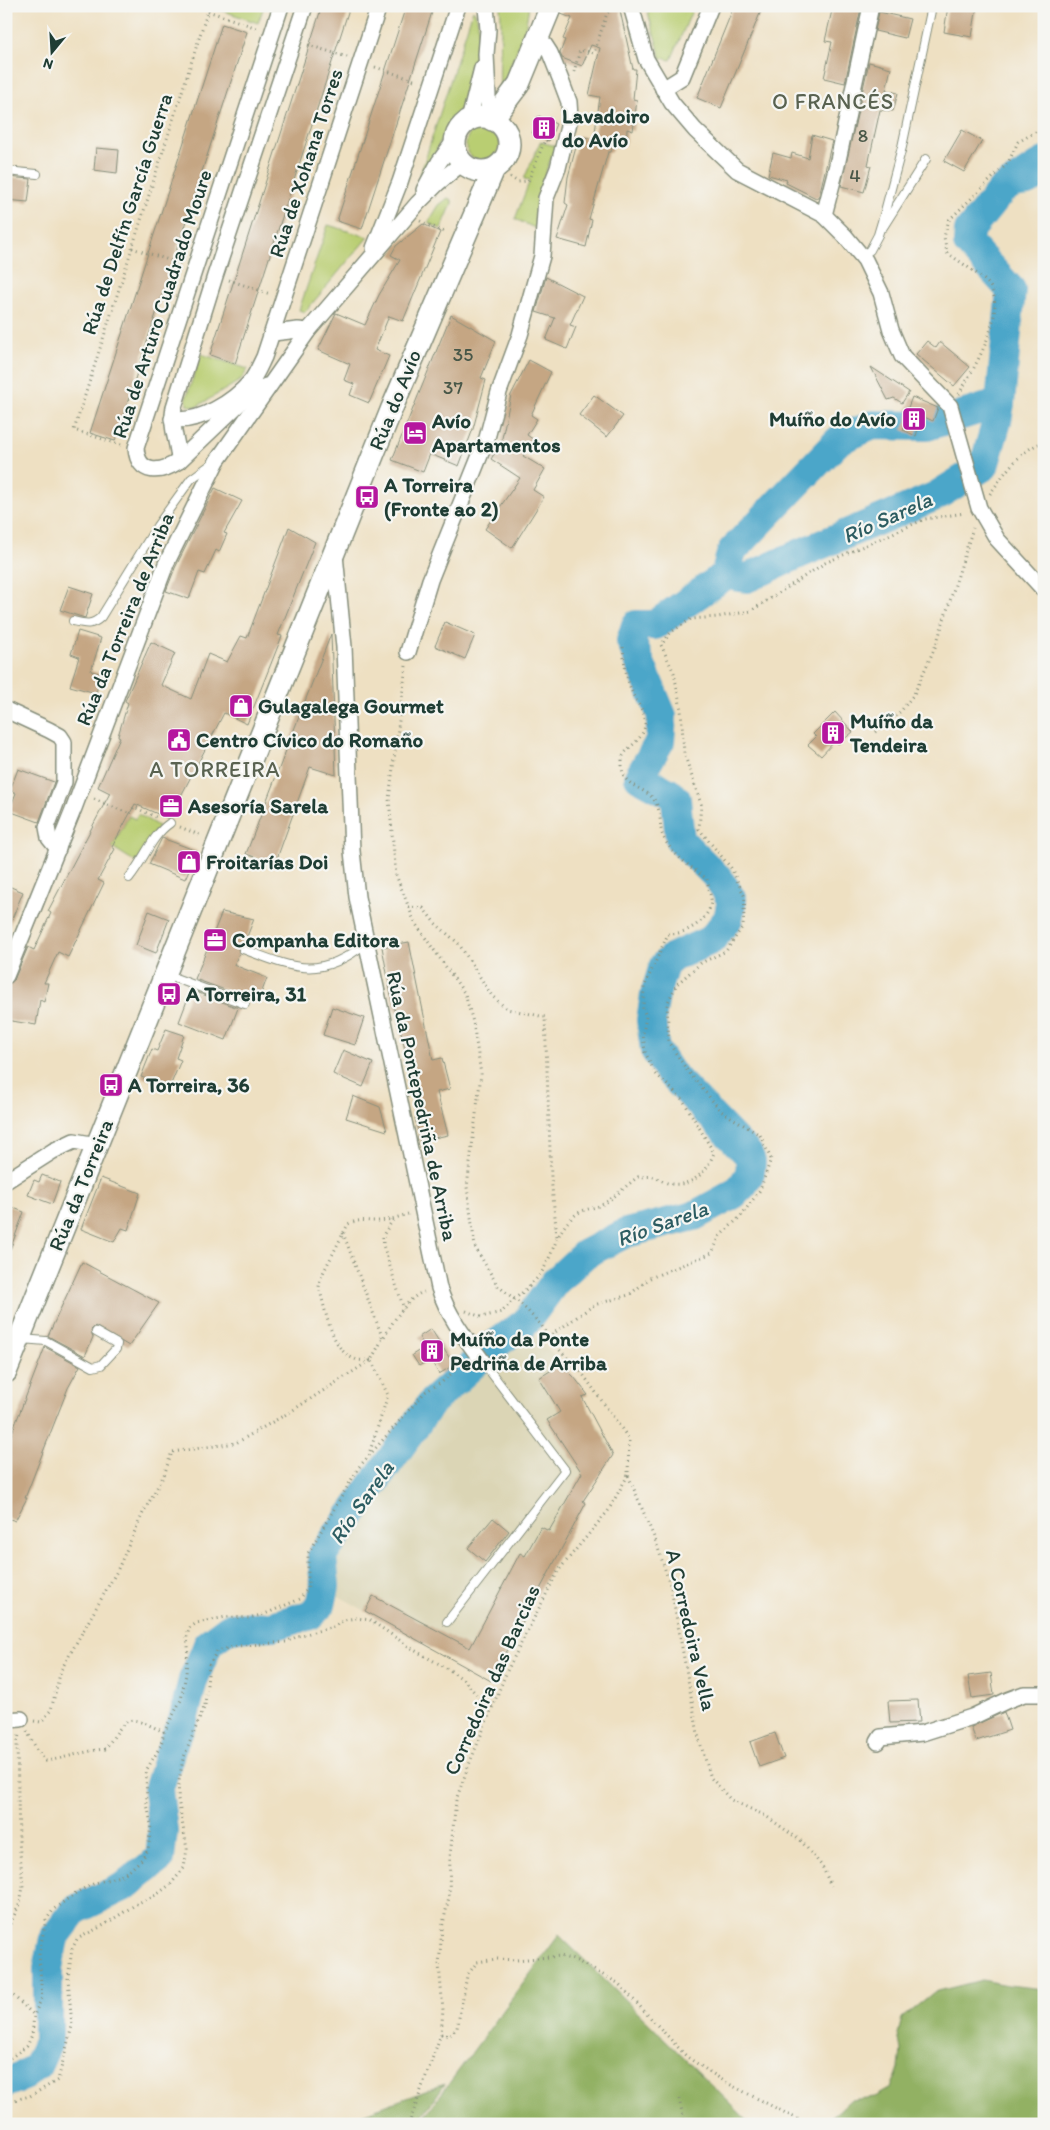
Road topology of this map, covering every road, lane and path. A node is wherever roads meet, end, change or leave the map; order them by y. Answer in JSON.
{"nodes":[{"id":1,"x":281,"y":6,"type":"edge"},
{"id":2,"x":305,"y":6,"type":"edge"},
{"id":3,"x":379,"y":6,"type":"edge"},
{"id":4,"x":458,"y":6,"type":"edge"},
{"id":5,"x":486,"y":6,"type":"edge"},
{"id":6,"x":551,"y":6,"type":"edge"},
{"id":7,"x":617,"y":6,"type":"edge"},
{"id":8,"x":631,"y":6,"type":"edge"},
{"id":9,"x":711,"y":6,"type":"edge"},
{"id":10,"x":871,"y":6,"type":"edge"},
{"id":11,"x":208,"y":9,"type":"edge"},
{"id":12,"x":931,"y":11,"type":"dead end"},
{"id":13,"x":256,"y":27,"type":"dead end"},
{"id":14,"x":539,"y":36,"type":"junction"},
{"id":15,"x":309,"y":45,"type":"dead end"},
{"id":16,"x":340,"y":55,"type":"dead end"},
{"id":17,"x":385,"y":70,"type":"dead end"},
{"id":18,"x":574,"y":74,"type":"dead end"},
{"id":19,"x":414,"y":80,"type":"dead end"},
{"id":20,"x":663,"y":89,"type":"junction"},
{"id":21,"x":489,"y":123,"type":"junction"},
{"id":22,"x":1044,"y":127,"type":"edge"},
{"id":23,"x":455,"y":140,"type":"junction"},
{"id":24,"x":544,"y":142,"type":"dead end"},
{"id":25,"x":926,"y":159,"type":"dead end"},
{"id":26,"x":484,"y":169,"type":"junction"},
{"id":27,"x":6,"y":171,"type":"edge"},
{"id":28,"x":38,"y":174,"type":"dead end"},
{"id":29,"x":400,"y":182,"type":"junction"},
{"id":30,"x":417,"y":210,"type":"junction"},
{"id":31,"x":824,"y":215,"type":"junction"},
{"id":32,"x":878,"y":235,"type":"junction"},
{"id":33,"x":455,"y":242,"type":"junction"},
{"id":34,"x":132,"y":248,"type":"junction"},
{"id":35,"x":372,"y":256,"type":"junction"},
{"id":36,"x":862,"y":256,"type":"junction"},
{"id":37,"x":183,"y":265,"type":"dead end"},
{"id":38,"x":237,"y":282,"type":"dead end"},
{"id":39,"x":270,"y":293,"type":"dead end"},
{"id":40,"x":308,"y":331,"type":"junction"},
{"id":41,"x":273,"y":333,"type":"junction"},
{"id":42,"x":264,"y":357,"type":"junction"},
{"id":43,"x":280,"y":371,"type":"junction"},
{"id":44,"x":270,"y":385,"type":"junction"},
{"id":45,"x":950,"y":409,"type":"junction"},
{"id":46,"x":172,"y":419,"type":"junction"},
{"id":47,"x":1044,"y":442,"type":"edge"},
{"id":48,"x":133,"y":448,"type":"junction"},
{"id":49,"x":179,"y":461,"type":"junction"},
{"id":50,"x":217,"y":461,"type":"junction"},
{"id":51,"x":977,"y":503,"type":"junction"},
{"id":52,"x":334,"y":552,"type":"junction"},
{"id":53,"x":1044,"y":590,"type":"edge"},
{"id":54,"x":73,"y":621,"type":"dead end"},
{"id":55,"x":623,"y":647,"type":"dead end"},
{"id":56,"x":408,"y":652,"type":"joint"},
{"id":57,"x":6,"y":710,"type":"edge"},
{"id":58,"x":876,"y":732,"type":"dead end"},
{"id":59,"x":103,"y":803,"type":"dead end"},
{"id":60,"x":170,"y":823,"type":"junction"},
{"id":61,"x":205,"y":837,"type":"dead end"},
{"id":62,"x":58,"y":849,"type":"junction"},
{"id":63,"x":129,"y":878,"type":"dead end"},
{"id":64,"x":408,"y":907,"type":"junction"},
{"id":65,"x":366,"y":943,"type":"junction"},
{"id":66,"x":243,"y":949,"type":"dead end"},
{"id":67,"x":165,"y":974,"type":"junction"},
{"id":68,"x":6,"y":976,"type":"edge"},
{"id":69,"x":245,"y":1004,"type":"dead end"},
{"id":70,"x":97,"y":1145,"type":"junction"},
{"id":71,"x":6,"y":1181,"type":"edge"},
{"id":72,"x":422,"y":1208,"type":"junction"},
{"id":73,"x":393,"y":1219,"type":"junction"},
{"id":74,"x":343,"y":1232,"type":"junction"},
{"id":75,"x":557,"y":1236,"type":"junction"},
{"id":76,"x":439,"y":1288,"type":"junction"},
{"id":77,"x":514,"y":1298,"type":"junction"},
{"id":78,"x":444,"y":1304,"type":"junction"},
{"id":79,"x":404,"y":1308,"type":"junction"},
{"id":80,"x":96,"y":1332,"type":"dead end"},
{"id":81,"x":20,"y":1339,"type":"junction"},
{"id":82,"x":383,"y":1339,"type":"junction"},
{"id":83,"x":549,"y":1339,"type":"junction"},
{"id":84,"x":371,"y":1360,"type":"junction"},
{"id":85,"x":483,"y":1362,"type":"joint"},
{"id":86,"x":6,"y":1372,"type":"edge"},
{"id":87,"x":453,"y":1372,"type":"dead end"},
{"id":88,"x":370,"y":1453,"type":"junction"},
{"id":89,"x":628,"y":1475,"type":"junction"},
{"id":90,"x":446,"y":1622,"type":"dead end"},
{"id":91,"x":1044,"y":1694,"type":"edge"},
{"id":92,"x":493,"y":1707,"type":"junction"},
{"id":93,"x":14,"y":1720,"type":"edge"},
{"id":94,"x":164,"y":1732,"type":"junction"},
{"id":95,"x":878,"y":1742,"type":"dead end"},
{"id":96,"x":831,"y":1886,"type":"dead end"},
{"id":97,"x":6,"y":1933,"type":"edge"},
{"id":98,"x":6,"y":1989,"type":"edge"},
{"id":99,"x":34,"y":2015,"type":"junction"},
{"id":100,"x":441,"y":2034,"type":"junction"},
{"id":101,"x":6,"y":2061,"type":"edge"},
{"id":102,"x":679,"y":2099,"type":"dead end"},
{"id":103,"x":6,"y":2102,"type":"edge"},
{"id":104,"x":409,"y":2124,"type":"edge"},
{"id":105,"x":685,"y":2124,"type":"edge"},
{"id":106,"x":807,"y":2124,"type":"edge"}],
"edges":[{"from":1,"to":48,"type":"street","name":"Rúa de Arturo Cuadrado Moure"},
{"from":2,"to":46,"type":"street","name":"Rúa de Arturo Cuadrado Moure"},
{"from":3,"to":41,"type":"street","name":"Rúa de Xohana Torres"},
{"from":4,"to":29,"type":"street"},
{"from":5,"to":21,"type":"street"},
{"from":6,"to":14,"type":"main road"},
{"from":7,"to":18,"type":"path"},
{"from":8,"to":20,"type":"street"},
{"from":9,"to":20,"type":"street"},
{"from":10,"to":31,"type":"street"},
{"from":11,"to":13,"type":"path"},
{"from":11,"to":34,"type":"path","name":"Rúa de Delfín García Guerra"},
{"from":12,"to":32,"type":"lane"},
{"from":14,"to":21,"type":"main road"},
{"from":14,"to":56,"type":"street"},
{"from":15,"to":16,"type":"path"},
{"from":17,"to":19,"type":"path"},
{"from":20,"to":31,"type":"street"},
{"from":21,"to":23,"type":"main road"},
{"from":21,"to":26,"type":"main road"},
{"from":22,"to":45,"type":"path"},
{"from":23,"to":26,"type":"main road"},
{"from":23,"to":30,"type":"street","name":"Rúa da Torreira de Arriba"},
{"from":24,"to":26,"type":"path"},
{"from":25,"to":32,"type":"lane"},
{"from":26,"to":30,"type":"street","name":"Rúa da Torreira de Arriba"},
{"from":26,"to":33,"type":"main road","name":"Rúa do Avío"},
{"from":27,"to":28,"type":"lane"},
{"from":29,"to":30,"type":"street"},
{"from":29,"to":35,"type":"street"},
{"from":30,"to":33,"type":"path"},
{"from":30,"to":35,"type":"street","name":"Rúa da Torreira de Arriba"},
{"from":31,"to":36,"type":"street"},
{"from":32,"to":36,"type":"lane"},
{"from":33,"to":52,"type":"main road","name":"Rúa do Avío"},
{"from":34,"to":37,"type":"path"},
{"from":34,"to":48,"type":"path","name":"Rúa de Delfín García Guerra"},
{"from":35,"to":40,"type":"street","name":"Rúa da Torreira de Arriba"},
{"from":36,"to":45,"type":"street"},
{"from":38,"to":39,"type":"path"},
{"from":40,"to":41,"type":"street"},
{"from":40,"to":43,"type":"street","name":"Rúa da Torreira de Arriba"},
{"from":41,"to":42,"type":"street","name":"Rúa de Xohana Torres"},
{"from":42,"to":43,"type":"street"},
{"from":42,"to":46,"type":"street","name":"Rúa de Xohana Torres"},
{"from":43,"to":44,"type":"street","name":"Rúa da Torreira de Arriba"},
{"from":44,"to":49,"type":"street"},
{"from":44,"to":50,"type":"street","name":"Rúa da Torreira de Arriba"},
{"from":45,"to":51,"type":"street"},
{"from":46,"to":49,"type":"street","name":"Rúa de Arturo Cuadrado Moure"},
{"from":47,"to":51,"type":"path"},
{"from":48,"to":49,"type":"street","name":"Rúa de Arturo Cuadrado Moure"},
{"from":50,"to":54,"type":"lane"},
{"from":50,"to":62,"type":"street","name":"Rúa da Torreira de Arriba"},
{"from":51,"to":53,"type":"street"},
{"from":51,"to":58,"type":"path"},
{"from":51,"to":83,"type":"path"},
{"from":52,"to":65,"type":"street","name":"Rúa da Pontepedriña de Arriba"},
{"from":52,"to":67,"type":"main road","name":"Rúa da Torreira"},
{"from":55,"to":75,"type":"path"},
{"from":56,"to":64,"type":"path","name":"A Corredoira Vella"},
{"from":57,"to":62,"type":"street","name":"Rúa da Torreira de Arriba"},
{"from":59,"to":60,"type":"path"},
{"from":60,"to":61,"type":"path"},
{"from":60,"to":63,"type":"lane"},
{"from":62,"to":68,"type":"street","name":"Rúa da Torreira de Arriba"},
{"from":64,"to":75,"type":"path"},
{"from":64,"to":77,"type":"path","name":"A Corredoira Vella"},
{"from":65,"to":66,"type":"lane"},
{"from":65,"to":72,"type":"street","name":"Rúa da Pontepedriña de Arriba"},
{"from":67,"to":69,"type":"lane"},
{"from":67,"to":70,"type":"main road","name":"Rúa da Torreira"},
{"from":70,"to":71,"type":"street"},
{"from":70,"to":81,"type":"main road","name":"Rúa da Torreira"},
{"from":72,"to":73,"type":"path"},
{"from":72,"to":76,"type":"street","name":"Rúa da Pontepedriña de Arriba"},
{"from":73,"to":74,"type":"path"},
{"from":73,"to":79,"type":"path"},
{"from":74,"to":82,"type":"path"},
{"from":74,"to":84,"type":"path"},
{"from":75,"to":77,"type":"path"},
{"from":76,"to":78,"type":"street","name":"Rúa da Pontepedriña de Arriba"},
{"from":76,"to":79,"type":"path"},
{"from":77,"to":78,"type":"path"},
{"from":77,"to":83,"type":"path","name":"A Corredoira Vella"},
{"from":78,"to":85,"type":"street","name":"Rúa da Pontepedriña de Arriba"},
{"from":79,"to":82,"type":"path"},
{"from":80,"to":81,"type":"lane"},
{"from":81,"to":86,"type":"main road","name":"Rúa da Torreira"},
{"from":82,"to":84,"type":"path"},
{"from":83,"to":89,"type":"path","name":"A Corredoira Vella"},
{"from":84,"to":88,"type":"path"},
{"from":84,"to":93,"type":"path"},
{"from":85,"to":90,"type":"lane"},
{"from":87,"to":88,"type":"path"},
{"from":88,"to":94,"type":"path"},
{"from":89,"to":92,"type":"path","name":"Corredoira das Barcias"},
{"from":89,"to":96,"type":"path","name":"A Corredoira Vella"},
{"from":91,"to":95,"type":"street"},
{"from":92,"to":100,"type":"path","name":"Corredoira das Barcias"},
{"from":92,"to":103,"type":"path"},
{"from":93,"to":94,"type":"path"},
{"from":93,"to":97,"type":"path"},
{"from":94,"to":99,"type":"path"},
{"from":98,"to":99,"type":"path"},
{"from":99,"to":101,"type":"path"},
{"from":100,"to":104,"type":"path","name":"Corredoira das Barcias"},
{"from":100,"to":106,"type":"path"},
{"from":102,"to":105,"type":"path"}]}
